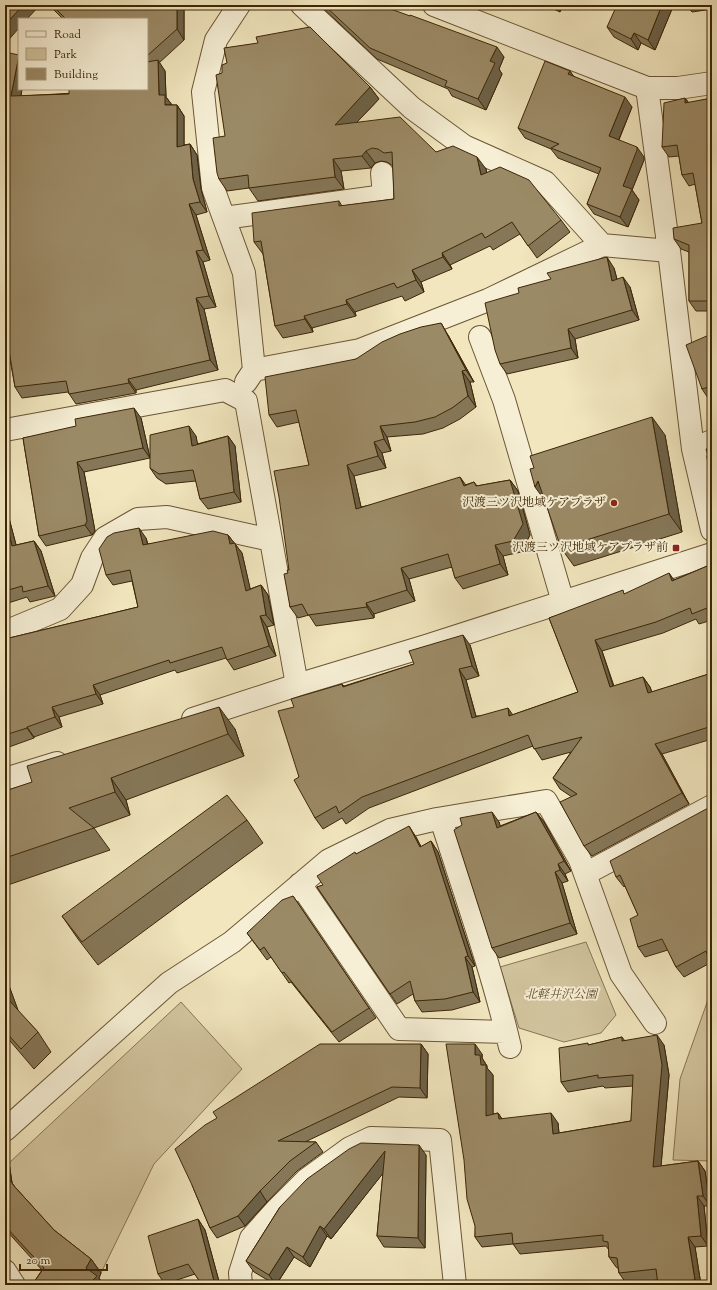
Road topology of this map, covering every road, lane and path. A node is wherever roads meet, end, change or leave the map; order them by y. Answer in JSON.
{"nodes":[{"id":1,"x":240,"y":5,"type":"edge"},
{"id":2,"x":302,"y":5,"type":"edge"},
{"id":3,"x":434,"y":5,"type":"edge"},
{"id":4,"x":712,"y":82,"type":"edge"},
{"id":5,"x":647,"y":88,"type":"junction"},
{"id":6,"x":382,"y":173,"type":"dead end"},
{"id":7,"x":224,"y":218,"type":"junction"},
{"id":8,"x":602,"y":245,"type":"junction"},
{"id":9,"x":669,"y":251,"type":"junction"},
{"id":10,"x":480,"y":336,"type":"dead end"},
{"id":11,"x":254,"y":370,"type":"junction"},
{"id":12,"x":238,"y":396,"type":"junction"},
{"id":13,"x":5,"y":430,"type":"edge"},
{"id":14,"x":702,"y":445,"type":"edge"},
{"id":15,"x":712,"y":530,"type":"edge"},
{"id":16,"x":271,"y":540,"type":"junction"},
{"id":17,"x":712,"y":554,"type":"edge"},
{"id":18,"x":563,"y":602,"type":"junction"},
{"id":19,"x":5,"y":632,"type":"edge"},
{"id":20,"x":297,"y":685,"type":"junction"},
{"id":21,"x":172,"y":726,"type":"edge"},
{"id":22,"x":73,"y":757,"type":"edge"},
{"id":23,"x":5,"y":780,"type":"edge"},
{"id":24,"x":712,"y":806,"type":"edge"},
{"id":25,"x":440,"y":819,"type":"junction"},
{"id":26,"x":585,"y":874,"type":"junction"},
{"id":27,"x":300,"y":884,"type":"junction"},
{"id":28,"x":654,"y":1023,"type":"dead end"},
{"id":29,"x":5,"y":1130,"type":"edge"},
{"id":30,"x":5,"y":1272,"type":"edge"},
{"id":31,"x":14,"y":1285,"type":"edge"},
{"id":32,"x":241,"y":1285,"type":"edge"},
{"id":33,"x":455,"y":1285,"type":"edge"}],
"edges":[{"from":1,"to":7,"type":"street"},
{"from":2,"to":8,"type":"street"},
{"from":3,"to":5,"type":"street"},
{"from":4,"to":5,"type":"street"},
{"from":5,"to":9,"type":"street"},
{"from":6,"to":7,"type":"street"},
{"from":7,"to":11,"type":"street"},
{"from":8,"to":9,"type":"street"},
{"from":8,"to":11,"type":"street"},
{"from":9,"to":14,"type":"street"},
{"from":10,"to":18,"type":"street"},
{"from":11,"to":12,"type":"street"},
{"from":12,"to":13,"type":"street"},
{"from":12,"to":16,"type":"street"},
{"from":14,"to":15,"type":"street"},
{"from":16,"to":19,"type":"street"},
{"from":16,"to":20,"type":"street"},
{"from":17,"to":18,"type":"street"},
{"from":18,"to":20,"type":"street"},
{"from":20,"to":21,"type":"street"},
{"from":22,"to":23,"type":"street"},
{"from":24,"to":26,"type":"street"},
{"from":25,"to":26,"type":"street"},
{"from":25,"to":27,"type":"street"},
{"from":25,"to":27,"type":"street"},
{"from":26,"to":28,"type":"street"},
{"from":27,"to":29,"type":"street"},
{"from":30,"to":31,"type":"street"},
{"from":32,"to":33,"type":"street"}]}
